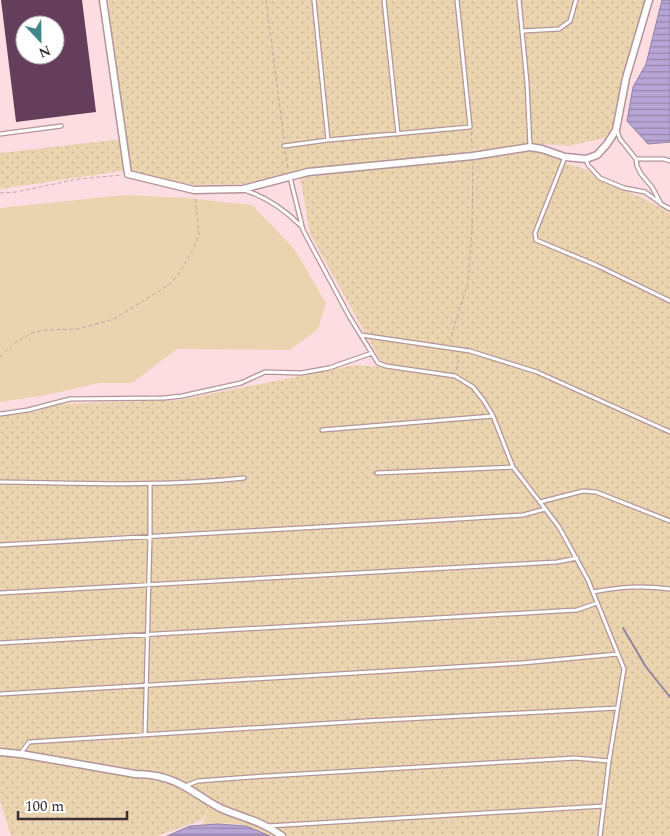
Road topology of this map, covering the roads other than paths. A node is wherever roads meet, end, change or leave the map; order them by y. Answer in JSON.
{"nodes":[{"id":1,"x":104,"y":0,"type":"edge"},
{"id":2,"x":314,"y":0,"type":"edge"},
{"id":3,"x":384,"y":0,"type":"edge"},
{"id":4,"x":457,"y":0,"type":"edge"},
{"id":5,"x":519,"y":0,"type":"edge"},
{"id":6,"x":576,"y":0,"type":"edge"},
{"id":7,"x":649,"y":0,"type":"edge"},
{"id":8,"x":523,"y":31,"type":"junction"},
{"id":9,"x":61,"y":126,"type":"dead end"},
{"id":10,"x":616,"y":130,"type":"junction"},
{"id":11,"x":0,"y":134,"type":"edge"},
{"id":12,"x":398,"y":134,"type":"junction"},
{"id":13,"x":328,"y":140,"type":"junction"},
{"id":14,"x":284,"y":146,"type":"road end"},
{"id":15,"x":530,"y":147,"type":"junction"},
{"id":16,"x":565,"y":157,"type":"junction"},
{"id":17,"x":586,"y":159,"type":"junction"},
{"id":18,"x":636,"y":159,"type":"junction"},
{"id":19,"x":670,"y":161,"type":"edge"},
{"id":20,"x":290,"y":177,"type":"junction"},
{"id":21,"x":243,"y":189,"type":"junction"},
{"id":22,"x":662,"y":204,"type":"junction"},
{"id":23,"x":670,"y":209,"type":"edge"},
{"id":24,"x":302,"y":227,"type":"junction"},
{"id":25,"x":670,"y":301,"type":"edge"},
{"id":26,"x":361,"y":335,"type":"junction"},
{"id":27,"x":372,"y":353,"type":"junction"},
{"id":28,"x":0,"y":414,"type":"edge"},
{"id":29,"x":493,"y":416,"type":"junction"},
{"id":30,"x":322,"y":430,"type":"dead end"},
{"id":31,"x":670,"y":432,"type":"edge"},
{"id":32,"x":514,"y":466,"type":"junction"},
{"id":33,"x":377,"y":473,"type":"dead end"},
{"id":34,"x":244,"y":478,"type":"dead end"},
{"id":35,"x":0,"y":482,"type":"edge"},
{"id":36,"x":150,"y":484,"type":"junction"},
{"id":37,"x":540,"y":502,"type":"junction"},
{"id":38,"x":545,"y":509,"type":"junction"},
{"id":39,"x":670,"y":521,"type":"edge"},
{"id":40,"x":150,"y":537,"type":"junction"},
{"id":41,"x":0,"y":544,"type":"edge"},
{"id":42,"x":577,"y":558,"type":"junction"},
{"id":43,"x":149,"y":586,"type":"junction"},
{"id":44,"x":670,"y":589,"type":"edge"},
{"id":45,"x":593,"y":592,"type":"junction"},
{"id":46,"x":0,"y":593,"type":"edge"},
{"id":47,"x":597,"y":603,"type":"junction"},
{"id":48,"x":148,"y":635,"type":"junction"},
{"id":49,"x":0,"y":644,"type":"edge"},
{"id":50,"x":618,"y":654,"type":"junction"},
{"id":51,"x":146,"y":685,"type":"junction"},
{"id":52,"x":0,"y":694,"type":"edge"},
{"id":53,"x":618,"y":708,"type":"junction"},
{"id":54,"x":145,"y":734,"type":"junction"},
{"id":55,"x":0,"y":752,"type":"edge"},
{"id":56,"x":21,"y":754,"type":"junction"},
{"id":57,"x":610,"y":761,"type":"junction"},
{"id":58,"x":185,"y":786,"type":"junction"},
{"id":59,"x":604,"y":806,"type":"junction"},
{"id":60,"x":268,"y":826,"type":"junction"},
{"id":61,"x":282,"y":836,"type":"edge"},
{"id":62,"x":600,"y":836,"type":"edge"}],
"edges":[{"from":1,"to":21,"type":"street"},
{"from":2,"to":13,"type":"lane"},
{"from":3,"to":12,"type":"lane"},
{"from":4,"to":12,"type":"lane"},
{"from":5,"to":8,"type":"lane"},
{"from":6,"to":8,"type":"lane"},
{"from":7,"to":10,"type":"street"},
{"from":8,"to":15,"type":"lane"},
{"from":9,"to":11,"type":"lane"},
{"from":10,"to":17,"type":"street"},
{"from":10,"to":18,"type":"lane"},
{"from":12,"to":13,"type":"lane"},
{"from":13,"to":14,"type":"lane"},
{"from":15,"to":16,"type":"street"},
{"from":15,"to":20,"type":"street"},
{"from":16,"to":17,"type":"street"},
{"from":16,"to":25,"type":"lane"},
{"from":17,"to":22,"type":"lane"},
{"from":18,"to":19,"type":"lane"},
{"from":18,"to":22,"type":"lane"},
{"from":20,"to":21,"type":"street"},
{"from":20,"to":24,"type":"lane"},
{"from":21,"to":24,"type":"lane"},
{"from":22,"to":23,"type":"lane"},
{"from":24,"to":26,"type":"lane"},
{"from":26,"to":27,"type":"lane"},
{"from":26,"to":31,"type":"lane"},
{"from":27,"to":28,"type":"lane"},
{"from":27,"to":29,"type":"lane"},
{"from":29,"to":30,"type":"lane"},
{"from":29,"to":32,"type":"lane"},
{"from":32,"to":33,"type":"lane"},
{"from":32,"to":37,"type":"lane"},
{"from":34,"to":36,"type":"lane"},
{"from":35,"to":36,"type":"lane"},
{"from":36,"to":40,"type":"lane"},
{"from":37,"to":38,"type":"lane"},
{"from":37,"to":39,"type":"lane"},
{"from":38,"to":40,"type":"lane"},
{"from":38,"to":42,"type":"lane"},
{"from":40,"to":41,"type":"lane"},
{"from":40,"to":43,"type":"lane"},
{"from":42,"to":43,"type":"lane"},
{"from":42,"to":45,"type":"lane"},
{"from":43,"to":46,"type":"lane"},
{"from":43,"to":48,"type":"lane"},
{"from":44,"to":45,"type":"lane"},
{"from":45,"to":47,"type":"lane"},
{"from":47,"to":48,"type":"lane"},
{"from":47,"to":50,"type":"lane"},
{"from":48,"to":49,"type":"lane"},
{"from":48,"to":51,"type":"lane"},
{"from":50,"to":51,"type":"lane"},
{"from":50,"to":53,"type":"lane"},
{"from":51,"to":52,"type":"lane"},
{"from":51,"to":54,"type":"lane"},
{"from":53,"to":54,"type":"lane"},
{"from":53,"to":57,"type":"lane"},
{"from":54,"to":56,"type":"lane"},
{"from":55,"to":56,"type":"street"},
{"from":56,"to":58,"type":"street"},
{"from":57,"to":58,"type":"lane"},
{"from":57,"to":59,"type":"lane"},
{"from":58,"to":60,"type":"street"},
{"from":59,"to":60,"type":"lane"},
{"from":59,"to":62,"type":"lane"},
{"from":60,"to":61,"type":"street"}]}
